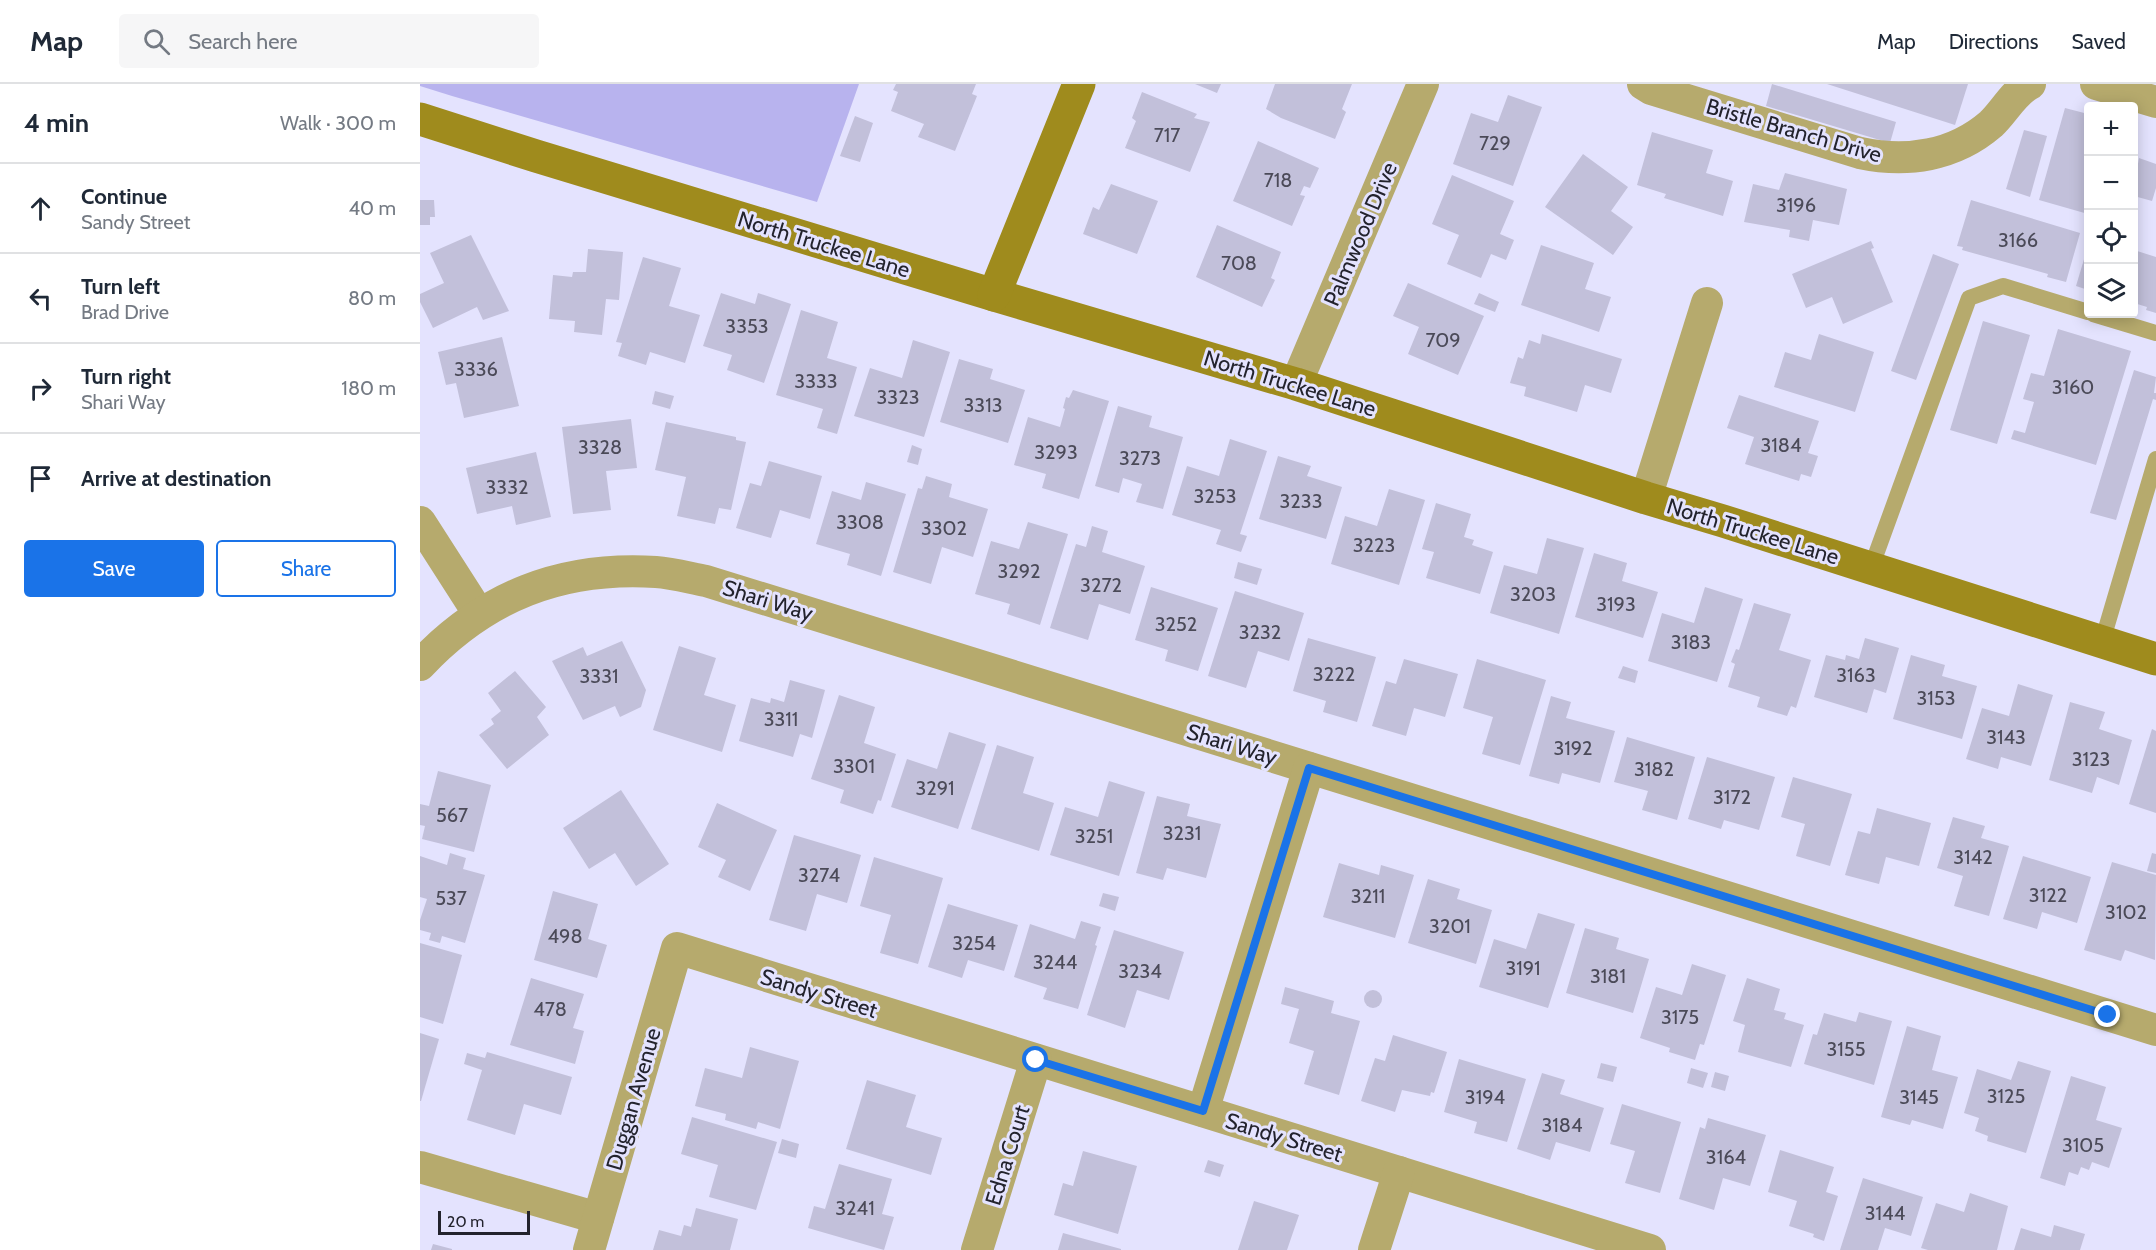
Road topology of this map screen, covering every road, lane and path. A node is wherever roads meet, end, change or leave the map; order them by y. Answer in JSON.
{"nodes":[{"id":1,"x":1079,"y":84,"type":"edge"},
{"id":2,"x":1423,"y":84,"type":"edge"},
{"id":3,"x":1643,"y":84,"type":"edge"},
{"id":4,"x":2030,"y":84,"type":"edge"},
{"id":5,"x":2096,"y":84,"type":"edge"},
{"id":6,"x":2156,"y":102,"type":"edge"},
{"id":7,"x":420,"y":119,"type":"edge"},
{"id":8,"x":994,"y":295,"type":"junction"},
{"id":9,"x":1707,"y":303,"type":"dead end"},
{"id":10,"x":2084,"y":311,"type":"edge"},
{"id":11,"x":2106,"y":318,"type":"edge"},
{"id":12,"x":2156,"y":333,"type":"edge"},
{"id":13,"x":1296,"y":384,"type":"junction"},
{"id":14,"x":2156,"y":459,"type":"edge"},
{"id":15,"x":1646,"y":498,"type":"junction"},
{"id":16,"x":420,"y":522,"type":"edge"},
{"id":17,"x":1871,"y":568,"type":"junction"},
{"id":18,"x":479,"y":614,"type":"junction"},
{"id":19,"x":2102,"y":642,"type":"junction"},
{"id":20,"x":2156,"y":659,"type":"edge"},
{"id":21,"x":420,"y":665,"type":"edge"},
{"id":22,"x":1309,"y":768,"type":"junction"},
{"id":23,"x":677,"y":948,"type":"joint"},
{"id":24,"x":2156,"y":1030,"type":"edge"},
{"id":25,"x":1036,"y":1060,"type":"junction"},
{"id":26,"x":1203,"y":1111,"type":"junction"},
{"id":27,"x":420,"y":1167,"type":"edge"},
{"id":28,"x":1398,"y":1172,"type":"junction"},
{"id":29,"x":598,"y":1218,"type":"junction"},
{"id":30,"x":589,"y":1250,"type":"edge"},
{"id":31,"x":977,"y":1250,"type":"edge"},
{"id":32,"x":1374,"y":1250,"type":"edge"},
{"id":33,"x":1650,"y":1250,"type":"edge"}],
"edges":[{"from":1,"to":8,"type":"street"},
{"from":2,"to":13,"type":"street","name":"Palmwood Drive"},
{"from":3,"to":4,"type":"street","name":"Bristle Branch Drive"},
{"from":5,"to":6,"type":"street"},
{"from":7,"to":8,"type":"street","name":"North Truckee Lane"},
{"from":8,"to":13,"type":"street","name":"North Truckee Lane"},
{"from":9,"to":15,"type":"street"},
{"from":10,"to":17,"type":"lane"},
{"from":11,"to":12,"type":"lane"},
{"from":13,"to":15,"type":"street","name":"North Truckee Lane"},
{"from":14,"to":19,"type":"lane"},
{"from":15,"to":17,"type":"street","name":"North Truckee Lane"},
{"from":16,"to":18,"type":"street"},
{"from":17,"to":19,"type":"street","name":"North Truckee Lane"},
{"from":18,"to":21,"type":"street","name":"Shari Way"},
{"from":18,"to":22,"type":"street","name":"Shari Way"},
{"from":19,"to":20,"type":"street","name":"North Truckee Lane"},
{"from":22,"to":24,"type":"street","name":"Shari Way"},
{"from":22,"to":26,"type":"street"},
{"from":23,"to":25,"type":"street","name":"Sandy Street"},
{"from":23,"to":29,"type":"street","name":"Duggan Avenue"},
{"from":25,"to":26,"type":"street","name":"Sandy Street"},
{"from":25,"to":31,"type":"street","name":"Edna Court"},
{"from":26,"to":28,"type":"street","name":"Sandy Street"},
{"from":27,"to":29,"type":"street"},
{"from":28,"to":32,"type":"street"},
{"from":28,"to":33,"type":"street","name":"Sandy Street"},
{"from":29,"to":30,"type":"street","name":"Duggan Avenue"}]}
